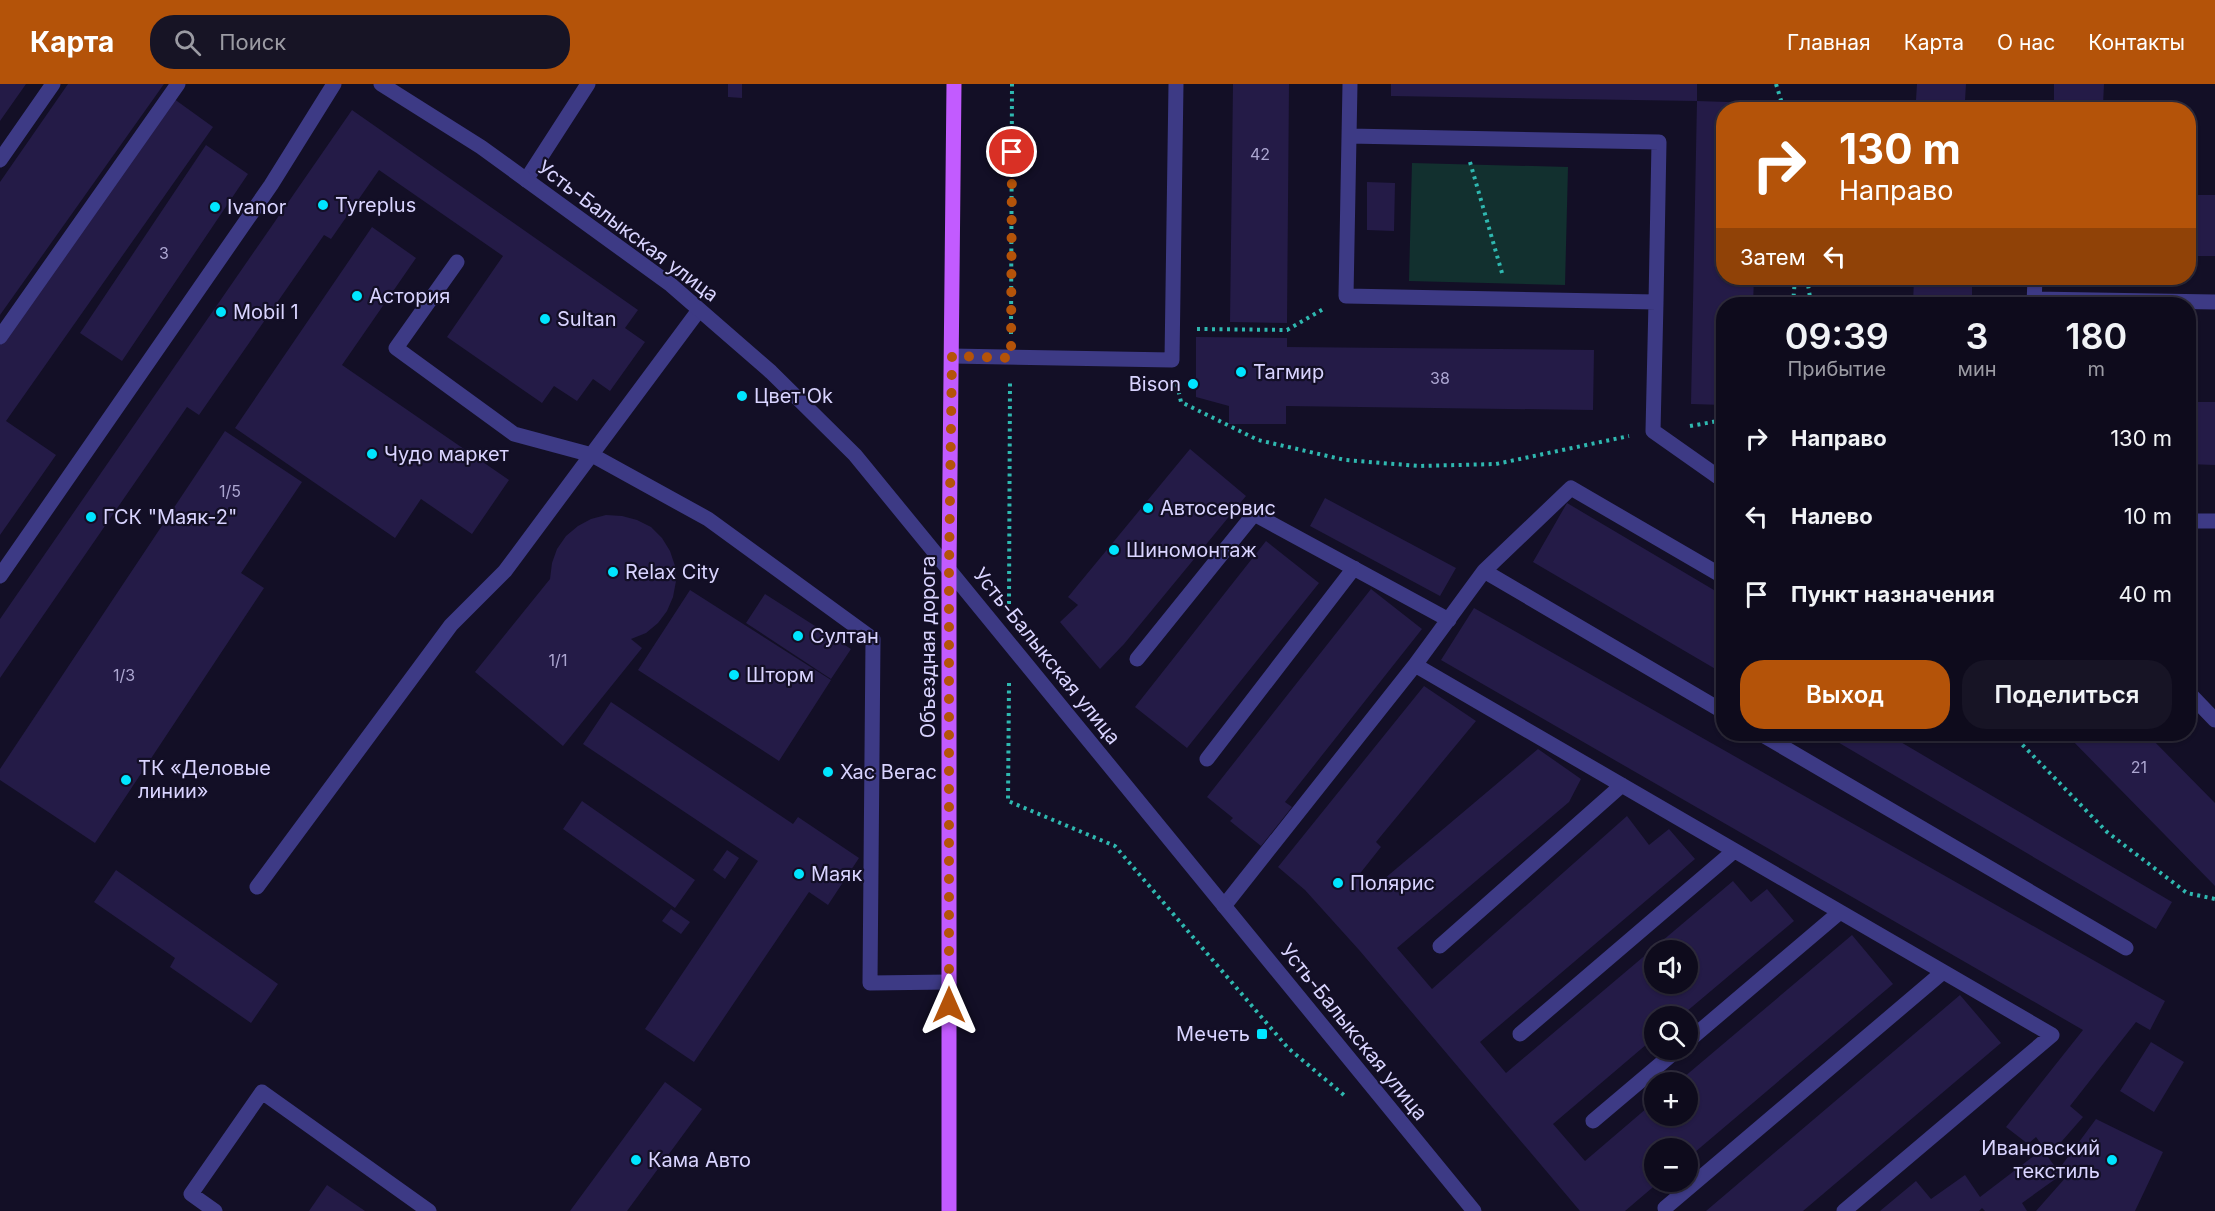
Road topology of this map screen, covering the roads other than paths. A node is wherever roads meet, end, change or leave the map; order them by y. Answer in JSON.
{"nodes":[{"id":1,"x":54,"y":84,"type":"edge"},
{"id":2,"x":178,"y":84,"type":"edge"},
{"id":3,"x":334,"y":84,"type":"edge"},
{"id":4,"x":381,"y":84,"type":"edge"},
{"id":5,"x":588,"y":84,"type":"edge"},
{"id":6,"x":954,"y":84,"type":"edge"},
{"id":7,"x":1176,"y":84,"type":"edge"},
{"id":8,"x":1350,"y":84,"type":"edge"},
{"id":9,"x":1349,"y":136,"type":"junction"},
{"id":10,"x":0,"y":160,"type":"edge"},
{"id":11,"x":526,"y":180,"type":"junction"},
{"id":12,"x":457,"y":262,"type":"dead end"},
{"id":13,"x":2196,"y":302,"type":"edge"},
{"id":14,"x":2215,"y":302,"type":"edge"},
{"id":15,"x":1656,"y":303,"type":"junction"},
{"id":16,"x":699,"y":310,"type":"junction"},
{"id":17,"x":0,"y":337,"type":"edge"},
{"id":18,"x":952,"y":356,"type":"junction"},
{"id":19,"x":592,"y":455,"type":"junction"},
{"id":20,"x":1716,"y":475,"type":"edge"},
{"id":21,"x":2196,"y":521,"type":"edge"},
{"id":22,"x":2215,"y":521,"type":"edge"},
{"id":23,"x":1354,"y":568,"type":"junction"},
{"id":24,"x":949,"y":569,"type":"junction"},
{"id":25,"x":1484,"y":571,"type":"junction"},
{"id":26,"x":1716,"y":572,"type":"edge"},
{"id":27,"x":0,"y":576,"type":"edge"},
{"id":28,"x":1449,"y":620,"type":"junction"},
{"id":29,"x":1137,"y":659,"type":"dead end"},
{"id":30,"x":1415,"y":665,"type":"junction"},
{"id":31,"x":2196,"y":700,"type":"edge"},
{"id":32,"x":1716,"y":707,"type":"edge"},
{"id":33,"x":2215,"y":720,"type":"edge"},
{"id":34,"x":1773,"y":741,"type":"edge"},
{"id":35,"x":1207,"y":759,"type":"dead end"},
{"id":36,"x":1622,"y":785,"type":"junction"},
{"id":37,"x":1734,"y":850,"type":"junction"},
{"id":38,"x":258,"y":887,"type":"dead end"},
{"id":39,"x":1224,"y":906,"type":"junction"},
{"id":40,"x":1840,"y":912,"type":"junction"},
{"id":41,"x":1440,"y":946,"type":"dead end"},
{"id":42,"x":2126,"y":948,"type":"dead end"},
{"id":43,"x":1943,"y":972,"type":"junction"},
{"id":44,"x":949,"y":982,"type":"junction"},
{"id":45,"x":1698,"y":1033,"type":"edge"},
{"id":46,"x":1520,"y":1034,"type":"dead end"},
{"id":47,"x":1665,"y":1060,"type":"edge"},
{"id":48,"x":1593,"y":1121,"type":"dead end"},
{"id":49,"x":1665,"y":1208,"type":"dead end"},
{"id":50,"x":215,"y":1211,"type":"edge"},
{"id":51,"x":429,"y":1211,"type":"edge"},
{"id":52,"x":949,"y":1211,"type":"edge"},
{"id":53,"x":1474,"y":1211,"type":"edge"},
{"id":54,"x":1844,"y":1211,"type":"edge"}],
"edges":[{"from":1,"to":10,"type":"street"},
{"from":2,"to":17,"type":"street"},
{"from":3,"to":27,"type":"street"},
{"from":4,"to":11,"type":"street","name":"Усть-Балыкская улица"},
{"from":5,"to":11,"type":"street"},
{"from":6,"to":18,"type":"main road","name":"Объездная дорога"},
{"from":7,"to":18,"type":"street"},
{"from":8,"to":9,"type":"street"},
{"from":9,"to":15,"type":"street"},
{"from":9,"to":15,"type":"street"},
{"from":11,"to":16,"type":"street","name":"Усть-Балыкская улица"},
{"from":12,"to":19,"type":"street"},
{"from":13,"to":14,"type":"street"},
{"from":15,"to":20,"type":"street"},
{"from":16,"to":19,"type":"street"},
{"from":16,"to":24,"type":"street","name":"Усть-Балыкская улица"},
{"from":18,"to":24,"type":"main road","name":"Объездная дорога"},
{"from":19,"to":38,"type":"street"},
{"from":19,"to":44,"type":"street"},
{"from":21,"to":22,"type":"street"},
{"from":23,"to":28,"type":"street"},
{"from":23,"to":29,"type":"street"},
{"from":23,"to":35,"type":"street"},
{"from":24,"to":39,"type":"street","name":"Усть-Балыкская улица"},
{"from":24,"to":44,"type":"main road","name":"Объездная дорога"},
{"from":25,"to":26,"type":"street"},
{"from":25,"to":28,"type":"street"},
{"from":25,"to":32,"type":"street"},
{"from":28,"to":30,"type":"street"},
{"from":30,"to":36,"type":"street"},
{"from":30,"to":39,"type":"street"},
{"from":31,"to":33,"type":"street"},
{"from":34,"to":42,"type":"street"},
{"from":36,"to":37,"type":"street"},
{"from":36,"to":41,"type":"street"},
{"from":37,"to":40,"type":"street"},
{"from":37,"to":46,"type":"street"},
{"from":39,"to":53,"type":"street","name":"Усть-Балыкская улица"},
{"from":40,"to":43,"type":"street"},
{"from":40,"to":45,"type":"street"},
{"from":43,"to":49,"type":"street"},
{"from":43,"to":54,"type":"street"},
{"from":44,"to":52,"type":"main road","name":"Объездная дорога"},
{"from":47,"to":48,"type":"street"},
{"from":50,"to":51,"type":"street"}]}
